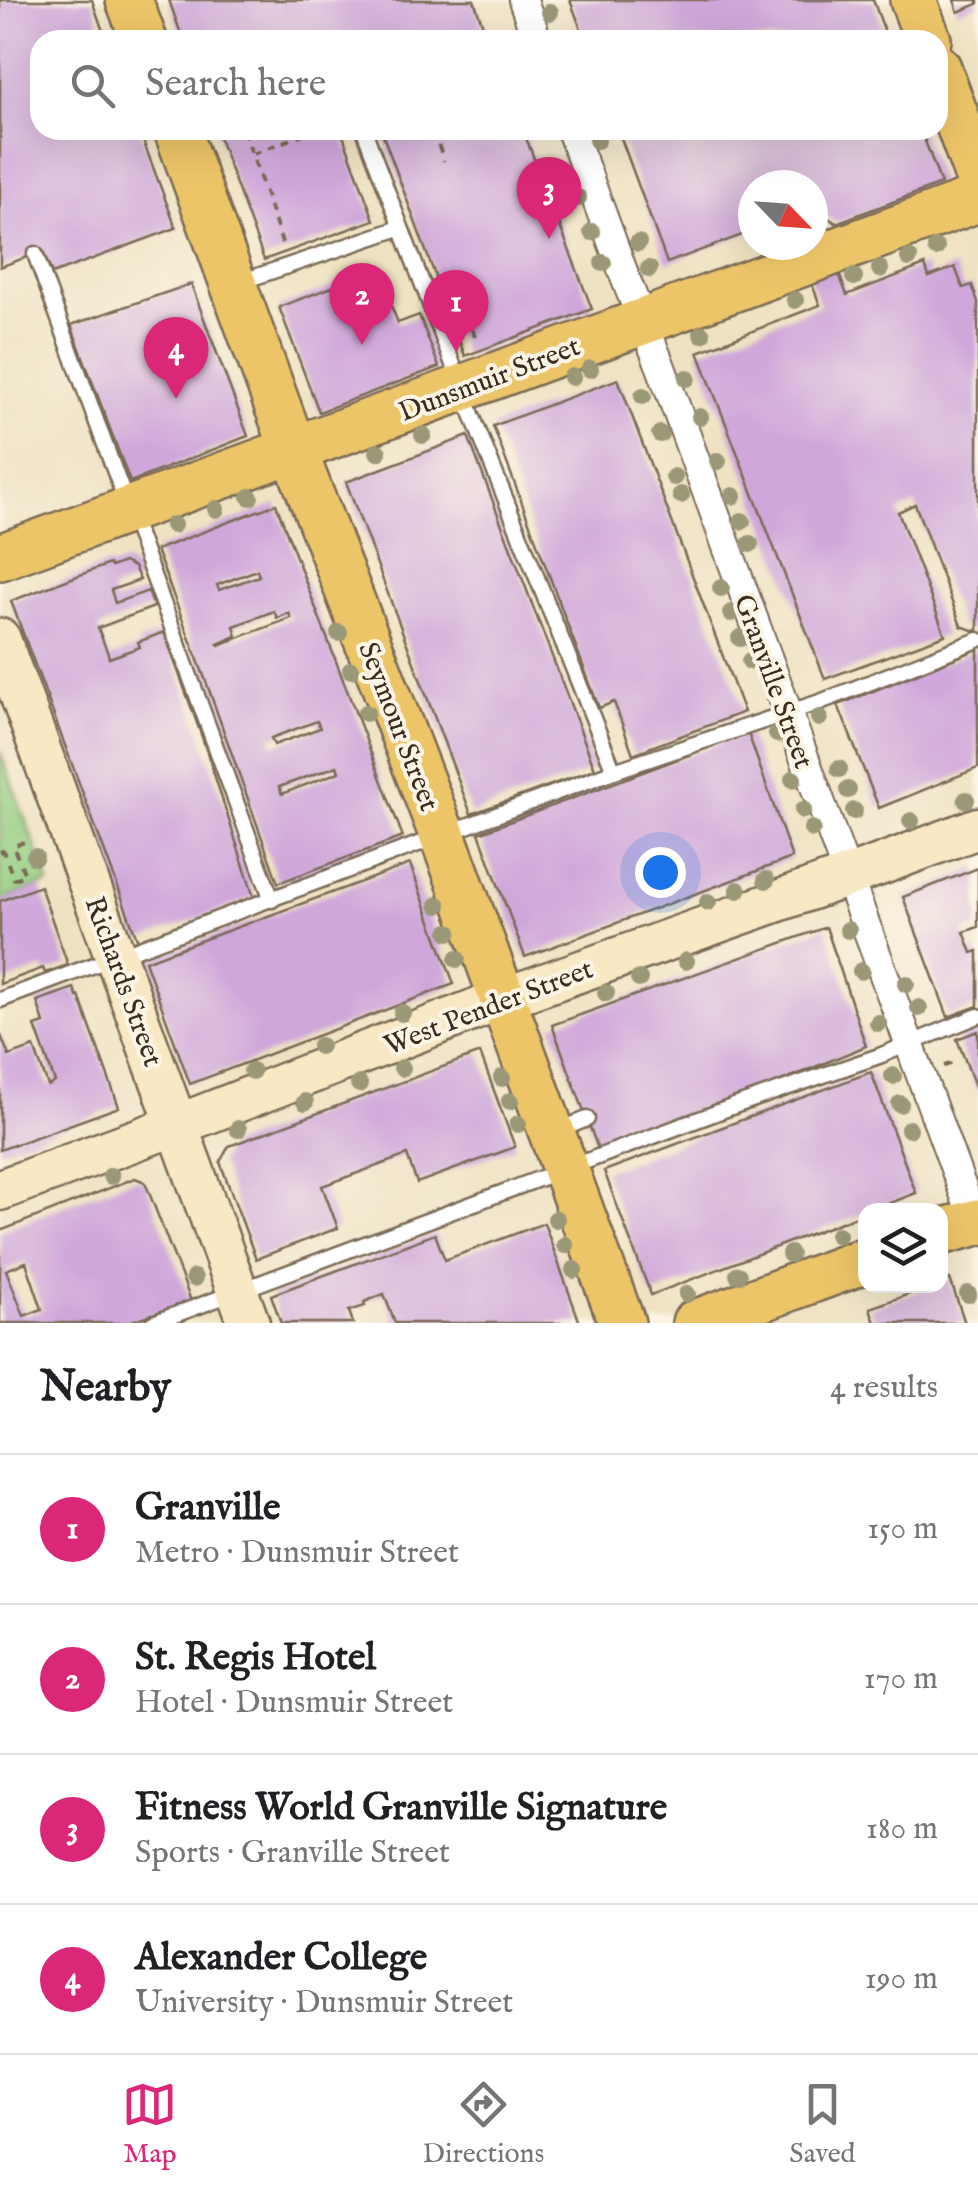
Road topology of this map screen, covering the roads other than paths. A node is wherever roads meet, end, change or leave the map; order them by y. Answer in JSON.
{"nodes":[{"id":1,"x":129,"y":0,"type":"edge"},
{"id":2,"x":522,"y":0,"type":"edge"},
{"id":3,"x":913,"y":0,"type":"edge"},
{"id":4,"x":140,"y":30,"type":"edge"},
{"id":5,"x":533,"y":30,"type":"edge"},
{"id":6,"x":924,"y":30,"type":"edge"},
{"id":7,"x":948,"y":95,"type":"edge"},
{"id":8,"x":181,"y":140,"type":"edge"},
{"id":9,"x":368,"y":140,"type":"edge"},
{"id":10,"x":574,"y":140,"type":"edge"},
{"id":11,"x":978,"y":176,"type":"edge"},
{"id":12,"x":978,"y":199,"type":"edge"},
{"id":13,"x":400,"y":228,"type":"junction"},
{"id":14,"x":35,"y":254,"type":"dead end"},
{"id":15,"x":233,"y":284,"type":"junction"},
{"id":16,"x":642,"y":321,"type":"junction"},
{"id":17,"x":471,"y":369,"type":"junction"},
{"id":18,"x":294,"y":450,"type":"junction"},
{"id":19,"x":130,"y":510,"type":"junction"},
{"id":20,"x":0,"y":557,"type":"edge"},
{"id":21,"x":0,"y":639,"type":"edge"},
{"id":22,"x":978,"y":640,"type":"edge"},
{"id":23,"x":788,"y":714,"type":"junction"},
{"id":24,"x":614,"y":771,"type":"junction"},
{"id":25,"x":978,"y":828,"type":"edge"},
{"id":26,"x":443,"y":836,"type":"junction"},
{"id":27,"x":846,"y":877,"type":"junction"},
{"id":28,"x":272,"y":900,"type":"junction"},
{"id":29,"x":116,"y":958,"type":"junction"},
{"id":30,"x":502,"y":999,"type":"junction"},
{"id":31,"x":0,"y":1000,"type":"edge"},
{"id":32,"x":978,"y":1016,"type":"edge"},
{"id":33,"x":910,"y":1042,"type":"junction"},
{"id":34,"x":178,"y":1124,"type":"junction"},
{"id":35,"x":568,"y":1140,"type":"junction"},
{"id":36,"x":0,"y":1190,"type":"edge"},
{"id":37,"x":968,"y":1227,"type":"edge"},
{"id":38,"x":858,"y":1263,"type":"edge"},
{"id":39,"x":244,"y":1307,"type":"edge"},
{"id":40,"x":153,"y":1323,"type":"edge"},
{"id":41,"x":622,"y":1323,"type":"edge"},
{"id":42,"x":695,"y":1323,"type":"edge"}],
"edges":[{"from":1,"to":4,"type":"main road"},
{"from":2,"to":5,"type":"street"},
{"from":3,"to":6,"type":"main road"},
{"from":7,"to":11,"type":"main road"},
{"from":8,"to":15,"type":"main road","name":"Seymour Street"},
{"from":9,"to":13,"type":"lane"},
{"from":10,"to":16,"type":"street","name":"Granville Street"},
{"from":12,"to":16,"type":"main road","name":"Dunsmuir Street"},
{"from":13,"to":15,"type":"lane"},
{"from":13,"to":17,"type":"lane"},
{"from":14,"to":19,"type":"lane"},
{"from":15,"to":18,"type":"main road","name":"Seymour Street"},
{"from":16,"to":17,"type":"main road","name":"Dunsmuir Street"},
{"from":16,"to":23,"type":"street","name":"Granville Street"},
{"from":17,"to":18,"type":"main road","name":"Dunsmuir Street"},
{"from":17,"to":24,"type":"lane"},
{"from":18,"to":19,"type":"main road","name":"Dunsmuir Street"},
{"from":18,"to":26,"type":"main road","name":"Seymour Street"},
{"from":19,"to":20,"type":"main road","name":"Dunsmuir Street"},
{"from":19,"to":28,"type":"lane"},
{"from":21,"to":29,"type":"main road","name":"Richards Street"},
{"from":22,"to":23,"type":"lane"},
{"from":23,"to":24,"type":"lane"},
{"from":23,"to":27,"type":"street","name":"Granville Street"},
{"from":24,"to":26,"type":"lane"},
{"from":25,"to":27,"type":"main road","name":"West Pender Street"},
{"from":26,"to":28,"type":"lane"},
{"from":26,"to":30,"type":"main road","name":"Seymour Street"},
{"from":27,"to":30,"type":"main road","name":"West Pender Street"},
{"from":27,"to":33,"type":"street","name":"Granville Street"},
{"from":28,"to":29,"type":"lane"},
{"from":29,"to":31,"type":"lane"},
{"from":29,"to":34,"type":"main road","name":"Richards Street"},
{"from":30,"to":34,"type":"main road","name":"West Pender Street"},
{"from":30,"to":35,"type":"main road","name":"Seymour Street"},
{"from":32,"to":33,"type":"lane"},
{"from":33,"to":35,"type":"lane"},
{"from":33,"to":37,"type":"street","name":"Granville Street"},
{"from":34,"to":36,"type":"main road","name":"West Pender Street"},
{"from":34,"to":39,"type":"main road","name":"Richards Street"},
{"from":35,"to":39,"type":"lane"},
{"from":35,"to":41,"type":"main road","name":"Seymour Street"},
{"from":38,"to":42,"type":"main road"},
{"from":39,"to":40,"type":"lane"}]}
